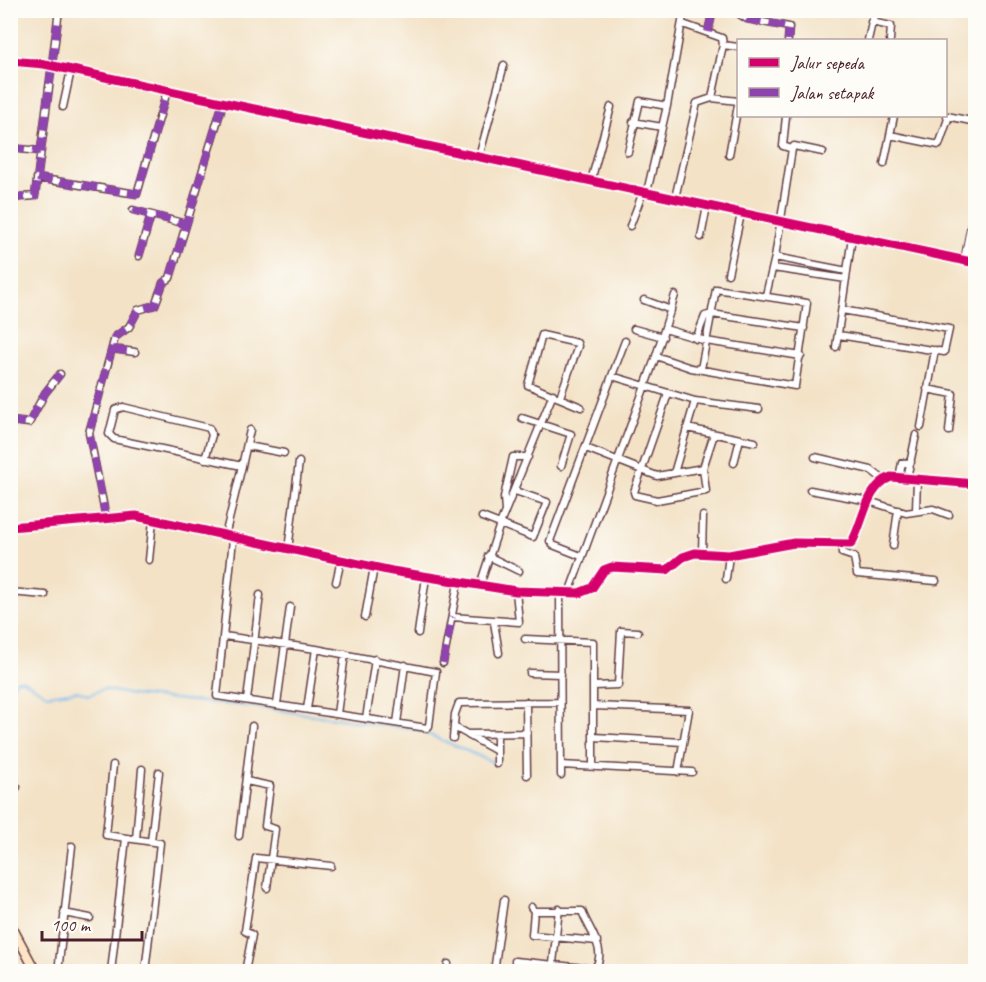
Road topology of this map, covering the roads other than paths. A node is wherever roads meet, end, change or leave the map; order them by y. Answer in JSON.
{"nodes":[{"id":1,"x":59,"y":10,"type":"edge"},
{"id":2,"x":684,"y":10,"type":"edge"},
{"id":3,"x":713,"y":10,"type":"edge"},
{"id":4,"x":726,"y":10,"type":"edge"},
{"id":5,"x":875,"y":10,"type":"edge"},
{"id":6,"x":871,"y":22,"type":"junction"},
{"id":7,"x":683,"y":24,"type":"junction"},
{"id":8,"x":708,"y":32,"type":"junction"},
{"id":9,"x":788,"y":39,"type":"edge"},
{"id":10,"x":868,"y":39,"type":"edge"},
{"id":11,"x":890,"y":39,"type":"edge"},
{"id":12,"x":723,"y":45,"type":"junction"},
{"id":13,"x":737,"y":47,"type":"edge"},
{"id":14,"x":10,"y":61,"type":"edge"},
{"id":15,"x":50,"y":66,"type":"junction"},
{"id":16,"x":504,"y":66,"type":"dead end"},
{"id":17,"x":71,"y":70,"type":"junction"},
{"id":18,"x":167,"y":91,"type":"junction"},
{"id":19,"x":712,"y":98,"type":"junction"},
{"id":20,"x":223,"y":103,"type":"junction"},
{"id":21,"x":737,"y":103,"type":"edge"},
{"id":22,"x":667,"y":106,"type":"junction"},
{"id":23,"x":63,"y":107,"type":"dead end"},
{"id":24,"x":611,"y":107,"type":"dead end"},
{"id":25,"x":737,"y":109,"type":"edge"},
{"id":26,"x":947,"y":116,"type":"edge"},
{"id":27,"x":786,"y":117,"type":"edge"},
{"id":28,"x":894,"y":117,"type":"edge"},
{"id":29,"x":947,"y":117,"type":"edge"},
{"id":30,"x":633,"y":122,"type":"junction"},
{"id":31,"x":975,"y":123,"type":"edge"},
{"id":32,"x":662,"y":127,"type":"junction"},
{"id":33,"x":890,"y":135,"type":"junction"},
{"id":34,"x":10,"y":148,"type":"edge"},
{"id":35,"x":792,"y":149,"type":"junction"},
{"id":36,"x":40,"y":151,"type":"junction"},
{"id":37,"x":628,"y":152,"type":"dead end"},
{"id":38,"x":823,"y":152,"type":"dead end"},
{"id":39,"x":729,"y":155,"type":"dead end"},
{"id":40,"x":479,"y":157,"type":"junction"},
{"id":41,"x":884,"y":164,"type":"dead end"},
{"id":42,"x":37,"y":178,"type":"junction"},
{"id":43,"x":591,"y":181,"type":"junction"},
{"id":44,"x":645,"y":192,"type":"junction"},
{"id":45,"x":10,"y":198,"type":"edge"},
{"id":46,"x":675,"y":198,"type":"junction"},
{"id":47,"x":975,"y":201,"type":"edge"},
{"id":48,"x":707,"y":206,"type":"junction"},
{"id":49,"x":133,"y":210,"type":"dead end"},
{"id":50,"x":741,"y":214,"type":"junction"},
{"id":51,"x":151,"y":215,"type":"junction"},
{"id":52,"x":779,"y":222,"type":"junction"},
{"id":53,"x":186,"y":224,"type":"junction"},
{"id":54,"x":630,"y":226,"type":"dead end"},
{"id":55,"x":701,"y":237,"type":"dead end"},
{"id":56,"x":852,"y":237,"type":"junction"},
{"id":57,"x":139,"y":256,"type":"dead end"},
{"id":58,"x":775,"y":257,"type":"junction"},
{"id":59,"x":965,"y":260,"type":"junction"},
{"id":60,"x":975,"y":262,"type":"edge"},
{"id":61,"x":773,"y":268,"type":"junction"},
{"id":62,"x":847,"y":271,"type":"junction"},
{"id":63,"x":729,"y":274,"type":"dead end"},
{"id":64,"x":846,"y":279,"type":"junction"},
{"id":65,"x":675,"y":295,"type":"dead end"},
{"id":66,"x":766,"y":295,"type":"junction"},
{"id":67,"x":644,"y":300,"type":"dead end"},
{"id":68,"x":671,"y":310,"type":"junction"},
{"id":69,"x":842,"y":310,"type":"junction"},
{"id":70,"x":712,"y":314,"type":"junction"},
{"id":71,"x":804,"y":328,"type":"junction"},
{"id":72,"x":634,"y":329,"type":"dead end"},
{"id":73,"x":665,"y":329,"type":"junction"},
{"id":74,"x":839,"y":335,"type":"junction"},
{"id":75,"x":663,"y":337,"type":"junction"},
{"id":76,"x":696,"y":339,"type":"junction"},
{"id":77,"x":625,"y":341,"type":"dead end"},
{"id":78,"x":706,"y":341,"type":"junction"},
{"id":79,"x":836,"y":347,"type":"dead end"},
{"id":80,"x":112,"y":349,"type":"junction"},
{"id":81,"x":934,"y":350,"type":"junction"},
{"id":82,"x":135,"y":352,"type":"dead end"},
{"id":83,"x":657,"y":356,"type":"junction"},
{"id":84,"x":801,"y":356,"type":"junction"},
{"id":85,"x":701,"y":369,"type":"junction"},
{"id":86,"x":60,"y":374,"type":"dead end"},
{"id":87,"x":612,"y":376,"type":"junction"},
{"id":88,"x":645,"y":386,"type":"junction"},
{"id":89,"x":927,"y":389,"type":"junction"},
{"id":90,"x":668,"y":394,"type":"junction"},
{"id":91,"x":556,"y":395,"type":"junction"},
{"id":92,"x":696,"y":400,"type":"junction"},
{"id":93,"x":581,"y":407,"type":"dead end"},
{"id":94,"x":759,"y":409,"type":"dead end"},
{"id":95,"x":522,"y":418,"type":"dead end"},
{"id":96,"x":10,"y":421,"type":"edge"},
{"id":97,"x":541,"y":424,"type":"junction"},
{"id":98,"x":921,"y":427,"type":"dead end"},
{"id":99,"x":687,"y":428,"type":"junction"},
{"id":100,"x":250,"y":430,"type":"dead end"},
{"id":101,"x":949,"y":431,"type":"dead end"},
{"id":102,"x":714,"y":434,"type":"junction"},
{"id":103,"x":916,"y":435,"type":"dead end"},
{"id":104,"x":740,"y":439,"type":"junction"},
{"id":105,"x":755,"y":442,"type":"dead end"},
{"id":106,"x":248,"y":446,"type":"junction"},
{"id":107,"x":586,"y":448,"type":"junction"},
{"id":108,"x":284,"y":453,"type":"dead end"},
{"id":109,"x":528,"y":457,"type":"junction"},
{"id":110,"x":815,"y":457,"type":"dead end"},
{"id":111,"x":205,"y":459,"type":"junction"},
{"id":112,"x":299,"y":462,"type":"dead end"},
{"id":113,"x":617,"y":462,"type":"junction"},
{"id":114,"x":910,"y":462,"type":"junction"},
{"id":115,"x":734,"y":463,"type":"dead end"},
{"id":116,"x":242,"y":466,"type":"junction"},
{"id":117,"x":561,"y":466,"type":"dead end"},
{"id":118,"x":703,"y":468,"type":"junction"},
{"id":119,"x":642,"y":470,"type":"junction"},
{"id":120,"x":674,"y":473,"type":"junction"},
{"id":121,"x":898,"y":477,"type":"junction"},
{"id":122,"x":907,"y":478,"type":"junction"},
{"id":123,"x":917,"y":479,"type":"junction"},
{"id":124,"x":884,"y":480,"type":"junction"},
{"id":125,"x":975,"y":484,"type":"edge"},
{"id":126,"x":810,"y":490,"type":"dead end"},
{"id":127,"x":515,"y":491,"type":"junction"},
{"id":128,"x":869,"y":501,"type":"junction"},
{"id":129,"x":898,"y":510,"type":"junction"},
{"id":130,"x":916,"y":510,"type":"junction"},
{"id":131,"x":506,"y":511,"type":"junction"},
{"id":132,"x":949,"y":515,"type":"dead end"},
{"id":133,"x":703,"y":516,"type":"dead end"},
{"id":134,"x":482,"y":517,"type":"dead end"},
{"id":135,"x":106,"y":518,"type":"junction"},
{"id":136,"x":153,"y":520,"type":"junction"},
{"id":137,"x":500,"y":524,"type":"junction"},
{"id":138,"x":10,"y":527,"type":"edge"},
{"id":139,"x":225,"y":536,"type":"junction"},
{"id":140,"x":233,"y":539,"type":"junction"},
{"id":141,"x":842,"y":544,"type":"junction"},
{"id":142,"x":893,"y":546,"type":"dead end"},
{"id":143,"x":288,"y":550,"type":"junction"},
{"id":144,"x":702,"y":554,"type":"junction"},
{"id":145,"x":729,"y":555,"type":"junction"},
{"id":146,"x":488,"y":556,"type":"junction"},
{"id":147,"x":581,"y":556,"type":"junction"},
{"id":148,"x":148,"y":560,"type":"dead end"},
{"id":149,"x":341,"y":560,"type":"junction"},
{"id":150,"x":374,"y":567,"type":"junction"},
{"id":151,"x":519,"y":571,"type":"dead end"},
{"id":152,"x":426,"y":577,"type":"junction"},
{"id":153,"x":726,"y":579,"type":"dead end"},
{"id":154,"x":936,"y":581,"type":"dead end"},
{"id":155,"x":336,"y":582,"type":"dead end"},
{"id":156,"x":458,"y":583,"type":"junction"},
{"id":157,"x":480,"y":585,"type":"junction"},
{"id":158,"x":516,"y":591,"type":"junction"},
{"id":159,"x":10,"y":592,"type":"edge"},
{"id":160,"x":560,"y":593,"type":"junction"},
{"id":161,"x":569,"y":593,"type":"junction"},
{"id":162,"x":45,"y":595,"type":"dead end"},
{"id":163,"x":260,"y":595,"type":"dead end"},
{"id":164,"x":290,"y":607,"type":"dead end"},
{"id":165,"x":365,"y":617,"type":"dead end"},
{"id":166,"x":452,"y":617,"type":"junction"},
{"id":167,"x":494,"y":622,"type":"junction"},
{"id":168,"x":638,"y":632,"type":"dead end"},
{"id":169,"x":418,"y":633,"type":"dead end"},
{"id":170,"x":224,"y":636,"type":"junction"},
{"id":171,"x":560,"y":638,"type":"junction"},
{"id":172,"x":255,"y":639,"type":"junction"},
{"id":173,"x":525,"y":639,"type":"dead end"},
{"id":174,"x":285,"y":644,"type":"junction"},
{"id":175,"x":316,"y":649,"type":"junction"},
{"id":176,"x":499,"y":653,"type":"dead end"},
{"id":177,"x":345,"y":654,"type":"junction"},
{"id":178,"x":375,"y":659,"type":"junction"},
{"id":179,"x":443,"y":663,"type":"dead end"},
{"id":180,"x":405,"y":665,"type":"junction"},
{"id":181,"x":530,"y":673,"type":"dead end"},
{"id":182,"x":561,"y":674,"type":"junction"},
{"id":183,"x":594,"y":686,"type":"junction"},
{"id":184,"x":247,"y":700,"type":"junction"},
{"id":185,"x":526,"y":702,"type":"junction"},
{"id":186,"x":560,"y":702,"type":"junction"},
{"id":187,"x":277,"y":704,"type":"junction"},
{"id":188,"x":595,"y":706,"type":"junction"},
{"id":189,"x":307,"y":710,"type":"junction"},
{"id":190,"x":338,"y":714,"type":"junction"},
{"id":191,"x":366,"y":718,"type":"junction"},
{"id":192,"x":397,"y":723,"type":"junction"},
{"id":193,"x":252,"y":726,"type":"dead end"},
{"id":194,"x":454,"y":727,"type":"junction"},
{"id":195,"x":527,"y":733,"type":"junction"},
{"id":196,"x":497,"y":734,"type":"junction"},
{"id":197,"x":467,"y":735,"type":"junction"},
{"id":198,"x":594,"y":737,"type":"junction"},
{"id":199,"x":453,"y":738,"type":"dead end"},
{"id":200,"x":683,"y":742,"type":"junction"},
{"id":201,"x":497,"y":751,"type":"junction"},
{"id":202,"x":497,"y":764,"type":"dead end"},
{"id":203,"x":113,"y":765,"type":"dead end"},
{"id":204,"x":561,"y":765,"type":"junction"},
{"id":205,"x":593,"y":765,"type":"junction"},
{"id":206,"x":142,"y":769,"type":"dead end"},
{"id":207,"x":159,"y":771,"type":"dead end"},
{"id":208,"x":678,"y":772,"type":"junction"},
{"id":209,"x":692,"y":772,"type":"dead end"},
{"id":210,"x":527,"y":775,"type":"dead end"},
{"id":211,"x":561,"y":775,"type":"dead end"},
{"id":212,"x":246,"y":781,"type":"junction"},
{"id":213,"x":239,"y":836,"type":"dead end"},
{"id":214,"x":126,"y":838,"type":"junction"},
{"id":215,"x":136,"y":839,"type":"junction"},
{"id":216,"x":151,"y":841,"type":"junction"},
{"id":217,"x":72,"y":846,"type":"dead end"},
{"id":218,"x":272,"y":859,"type":"junction"},
{"id":219,"x":331,"y":866,"type":"dead end"},
{"id":220,"x":267,"y":888,"type":"dead end"},
{"id":221,"x":504,"y":900,"type":"dead end"},
{"id":222,"x":559,"y":909,"type":"junction"},
{"id":223,"x":64,"y":913,"type":"junction"},
{"id":224,"x":90,"y":918,"type":"dead end"},
{"id":225,"x":10,"y":923,"type":"edge"},
{"id":226,"x":556,"y":937,"type":"junction"},
{"id":227,"x":597,"y":941,"type":"junction"},
{"id":228,"x":515,"y":960,"type":"dead end"},
{"id":229,"x":553,"y":968,"type":"edge"},
{"id":230,"x":36,"y":972,"type":"edge"},
{"id":231,"x":58,"y":972,"type":"edge"},
{"id":232,"x":111,"y":972,"type":"edge"},
{"id":233,"x":145,"y":972,"type":"edge"},
{"id":234,"x":245,"y":972,"type":"edge"},
{"id":235,"x":494,"y":972,"type":"edge"}],
"edges":[{"from":1,"to":15,"type":"street"},
{"from":2,"to":7,"type":"street"},
{"from":3,"to":8,"type":"street"},
{"from":4,"to":9,"type":"street"},
{"from":5,"to":6,"type":"street"},
{"from":6,"to":10,"type":"street"},
{"from":6,"to":11,"type":"street"},
{"from":7,"to":8,"type":"street"},
{"from":7,"to":22,"type":"street"},
{"from":8,"to":12,"type":"street"},
{"from":12,"to":13,"type":"street"},
{"from":12,"to":19,"type":"street"},
{"from":14,"to":15,"type":"street"},
{"from":15,"to":17,"type":"street"},
{"from":15,"to":36,"type":"street"},
{"from":16,"to":40,"type":"street"},
{"from":17,"to":18,"type":"street"},
{"from":17,"to":23,"type":"street"},
{"from":18,"to":20,"type":"street"},
{"from":18,"to":42,"type":"street"},
{"from":19,"to":21,"type":"street"},
{"from":19,"to":46,"type":"street"},
{"from":20,"to":40,"type":"street"},
{"from":20,"to":53,"type":"street"},
{"from":22,"to":30,"type":"street"},
{"from":22,"to":32,"type":"street"},
{"from":24,"to":43,"type":"street"},
{"from":25,"to":39,"type":"street"},
{"from":26,"to":31,"type":"street"},
{"from":27,"to":35,"type":"street"},
{"from":28,"to":33,"type":"street"},
{"from":29,"to":33,"type":"street"},
{"from":30,"to":32,"type":"street"},
{"from":30,"to":37,"type":"street"},
{"from":32,"to":44,"type":"street"},
{"from":33,"to":41,"type":"street"},
{"from":34,"to":36,"type":"street"},
{"from":35,"to":38,"type":"street"},
{"from":35,"to":52,"type":"street"},
{"from":36,"to":42,"type":"street"},
{"from":40,"to":43,"type":"street"},
{"from":42,"to":45,"type":"street"},
{"from":43,"to":44,"type":"street"},
{"from":44,"to":46,"type":"street"},
{"from":44,"to":54,"type":"street"},
{"from":46,"to":48,"type":"street"},
{"from":47,"to":59,"type":"street"},
{"from":48,"to":50,"type":"street"},
{"from":48,"to":55,"type":"street"},
{"from":49,"to":51,"type":"street"},
{"from":50,"to":52,"type":"street"},
{"from":50,"to":63,"type":"street"},
{"from":51,"to":53,"type":"street"},
{"from":51,"to":57,"type":"street"},
{"from":52,"to":56,"type":"street"},
{"from":52,"to":58,"type":"street"},
{"from":53,"to":80,"type":"street"},
{"from":56,"to":59,"type":"street"},
{"from":56,"to":62,"type":"street"},
{"from":58,"to":61,"type":"street"},
{"from":58,"to":62,"type":"street"},
{"from":59,"to":60,"type":"street"},
{"from":61,"to":64,"type":"street"},
{"from":61,"to":66,"type":"street"},
{"from":62,"to":64,"type":"street"},
{"from":64,"to":69,"type":"street"},
{"from":65,"to":68,"type":"street"},
{"from":66,"to":70,"type":"street"},
{"from":66,"to":71,"type":"street"},
{"from":67,"to":68,"type":"street"},
{"from":68,"to":73,"type":"street"},
{"from":69,"to":74,"type":"street"},
{"from":69,"to":81,"type":"street"},
{"from":70,"to":71,"type":"street"},
{"from":70,"to":76,"type":"street"},
{"from":70,"to":78,"type":"street"},
{"from":71,"to":84,"type":"street"},
{"from":72,"to":75,"type":"street"},
{"from":73,"to":75,"type":"street"},
{"from":73,"to":76,"type":"street"},
{"from":74,"to":79,"type":"street"},
{"from":74,"to":81,"type":"street"},
{"from":75,"to":83,"type":"street"},
{"from":76,"to":78,"type":"street"},
{"from":77,"to":87,"type":"street"},
{"from":78,"to":84,"type":"street"},
{"from":78,"to":85,"type":"street"},
{"from":80,"to":82,"type":"street"},
{"from":80,"to":135,"type":"street"},
{"from":81,"to":89,"type":"street"},
{"from":83,"to":85,"type":"street"},
{"from":83,"to":88,"type":"street"},
{"from":84,"to":85,"type":"street"},
{"from":86,"to":96,"type":"street"},
{"from":87,"to":88,"type":"street"},
{"from":87,"to":107,"type":"street"},
{"from":88,"to":90,"type":"street"},
{"from":88,"to":113,"type":"street"},
{"from":89,"to":98,"type":"street"},
{"from":89,"to":101,"type":"street"},
{"from":90,"to":92,"type":"street"},
{"from":90,"to":119,"type":"street"},
{"from":91,"to":91,"type":"street"},
{"from":91,"to":93,"type":"street"},
{"from":91,"to":97,"type":"street"},
{"from":92,"to":94,"type":"street"},
{"from":92,"to":99,"type":"street"},
{"from":95,"to":97,"type":"street"},
{"from":97,"to":109,"type":"street"},
{"from":97,"to":117,"type":"street"},
{"from":99,"to":102,"type":"street"},
{"from":99,"to":120,"type":"street"},
{"from":100,"to":106,"type":"street"},
{"from":102,"to":104,"type":"street"},
{"from":102,"to":118,"type":"street"},
{"from":103,"to":114,"type":"street"},
{"from":104,"to":105,"type":"street"},
{"from":104,"to":115,"type":"street"},
{"from":106,"to":108,"type":"street"},
{"from":106,"to":116,"type":"street"},
{"from":107,"to":113,"type":"street"},
{"from":107,"to":147,"type":"street"},
{"from":109,"to":127,"type":"street"},
{"from":109,"to":131,"type":"street"},
{"from":110,"to":124,"type":"street"},
{"from":111,"to":111,"type":"street"},
{"from":111,"to":116,"type":"street"},
{"from":112,"to":143,"type":"street"},
{"from":113,"to":119,"type":"street"},
{"from":113,"to":147,"type":"street"},
{"from":114,"to":121,"type":"street"},
{"from":114,"to":122,"type":"street"},
{"from":116,"to":139,"type":"street"},
{"from":118,"to":119,"type":"street"},
{"from":118,"to":120,"type":"street"},
{"from":119,"to":120,"type":"street"},
{"from":121,"to":122,"type":"street"},
{"from":121,"to":124,"type":"street"},
{"from":122,"to":123,"type":"street"},
{"from":123,"to":125,"type":"street"},
{"from":123,"to":130,"type":"street"},
{"from":124,"to":128,"type":"street"},
{"from":126,"to":128,"type":"street"},
{"from":127,"to":131,"type":"street"},
{"from":127,"to":137,"type":"street"},
{"from":128,"to":129,"type":"street"},
{"from":128,"to":141,"type":"street"},
{"from":129,"to":130,"type":"street"},
{"from":129,"to":142,"type":"street"},
{"from":130,"to":132,"type":"street"},
{"from":131,"to":137,"type":"street"},
{"from":133,"to":144,"type":"street"},
{"from":134,"to":137,"type":"street"},
{"from":135,"to":136,"type":"street"},
{"from":135,"to":138,"type":"street"},
{"from":136,"to":139,"type":"street"},
{"from":136,"to":148,"type":"street"},
{"from":137,"to":146,"type":"street"},
{"from":139,"to":140,"type":"street"},
{"from":140,"to":143,"type":"street"},
{"from":140,"to":170,"type":"street"},
{"from":141,"to":145,"type":"street"},
{"from":141,"to":154,"type":"street"},
{"from":143,"to":149,"type":"street"},
{"from":144,"to":145,"type":"street"},
{"from":144,"to":161,"type":"street"},
{"from":145,"to":153,"type":"street"},
{"from":146,"to":151,"type":"street"},
{"from":146,"to":157,"type":"street"},
{"from":147,"to":161,"type":"street"},
{"from":149,"to":150,"type":"street"},
{"from":149,"to":155,"type":"street"},
{"from":150,"to":152,"type":"street"},
{"from":150,"to":165,"type":"street"},
{"from":152,"to":156,"type":"street"},
{"from":152,"to":169,"type":"street"},
{"from":156,"to":157,"type":"street"},
{"from":156,"to":166,"type":"street"},
{"from":157,"to":158,"type":"street"},
{"from":158,"to":160,"type":"street"},
{"from":158,"to":167,"type":"street"},
{"from":159,"to":162,"type":"street"},
{"from":160,"to":161,"type":"street"},
{"from":160,"to":171,"type":"street"},
{"from":163,"to":172,"type":"street"},
{"from":164,"to":174,"type":"street"},
{"from":166,"to":167,"type":"street"},
{"from":166,"to":179,"type":"street"},
{"from":167,"to":176,"type":"street"},
{"from":168,"to":183,"type":"street"},
{"from":170,"to":172,"type":"street"},
{"from":170,"to":184,"type":"street"},
{"from":171,"to":173,"type":"street"},
{"from":171,"to":182,"type":"street"},
{"from":171,"to":183,"type":"street"},
{"from":172,"to":174,"type":"street"},
{"from":172,"to":184,"type":"street"},
{"from":174,"to":175,"type":"street"},
{"from":174,"to":187,"type":"street"},
{"from":175,"to":177,"type":"street"},
{"from":175,"to":189,"type":"street"},
{"from":177,"to":178,"type":"street"},
{"from":177,"to":190,"type":"street"},
{"from":178,"to":180,"type":"street"},
{"from":178,"to":191,"type":"street"},
{"from":180,"to":192,"type":"street"},
{"from":180,"to":192,"type":"street"},
{"from":181,"to":182,"type":"street"},
{"from":182,"to":186,"type":"street"},
{"from":183,"to":188,"type":"street"},
{"from":184,"to":187,"type":"street"},
{"from":185,"to":186,"type":"street"},
{"from":185,"to":194,"type":"street"},
{"from":185,"to":195,"type":"street"},
{"from":186,"to":204,"type":"street"},
{"from":187,"to":189,"type":"street"},
{"from":188,"to":198,"type":"street"},
{"from":188,"to":200,"type":"street"},
{"from":189,"to":190,"type":"street"},
{"from":190,"to":191,"type":"street"},
{"from":191,"to":192,"type":"street"},
{"from":193,"to":212,"type":"street"},
{"from":194,"to":197,"type":"street"},
{"from":194,"to":199,"type":"street"},
{"from":195,"to":196,"type":"street"},
{"from":195,"to":210,"type":"street"},
{"from":196,"to":197,"type":"street"},
{"from":196,"to":201,"type":"street"},
{"from":197,"to":201,"type":"street"},
{"from":198,"to":200,"type":"street"},
{"from":198,"to":205,"type":"street"},
{"from":200,"to":208,"type":"street"},
{"from":201,"to":202,"type":"street"},
{"from":203,"to":214,"type":"street"},
{"from":204,"to":205,"type":"street"},
{"from":204,"to":211,"type":"street"},
{"from":205,"to":208,"type":"street"},
{"from":206,"to":215,"type":"street"},
{"from":207,"to":216,"type":"street"},
{"from":208,"to":209,"type":"street"},
{"from":212,"to":213,"type":"street"},
{"from":212,"to":218,"type":"street"},
{"from":214,"to":215,"type":"street"},
{"from":214,"to":232,"type":"street"},
{"from":215,"to":216,"type":"street"},
{"from":216,"to":233,"type":"street"},
{"from":217,"to":223,"type":"street"},
{"from":218,"to":219,"type":"street"},
{"from":218,"to":220,"type":"street"},
{"from":218,"to":234,"type":"street"},
{"from":221,"to":235,"type":"street"},
{"from":222,"to":226,"type":"street"},
{"from":222,"to":226,"type":"street"},
{"from":222,"to":227,"type":"street"},
{"from":223,"to":224,"type":"street"},
{"from":223,"to":231,"type":"street"},
{"from":225,"to":230,"type":"main road"},
{"from":226,"to":227,"type":"street"},
{"from":226,"to":229,"type":"street"},
{"from":227,"to":229,"type":"street"},
{"from":228,"to":229,"type":"street"}]}
